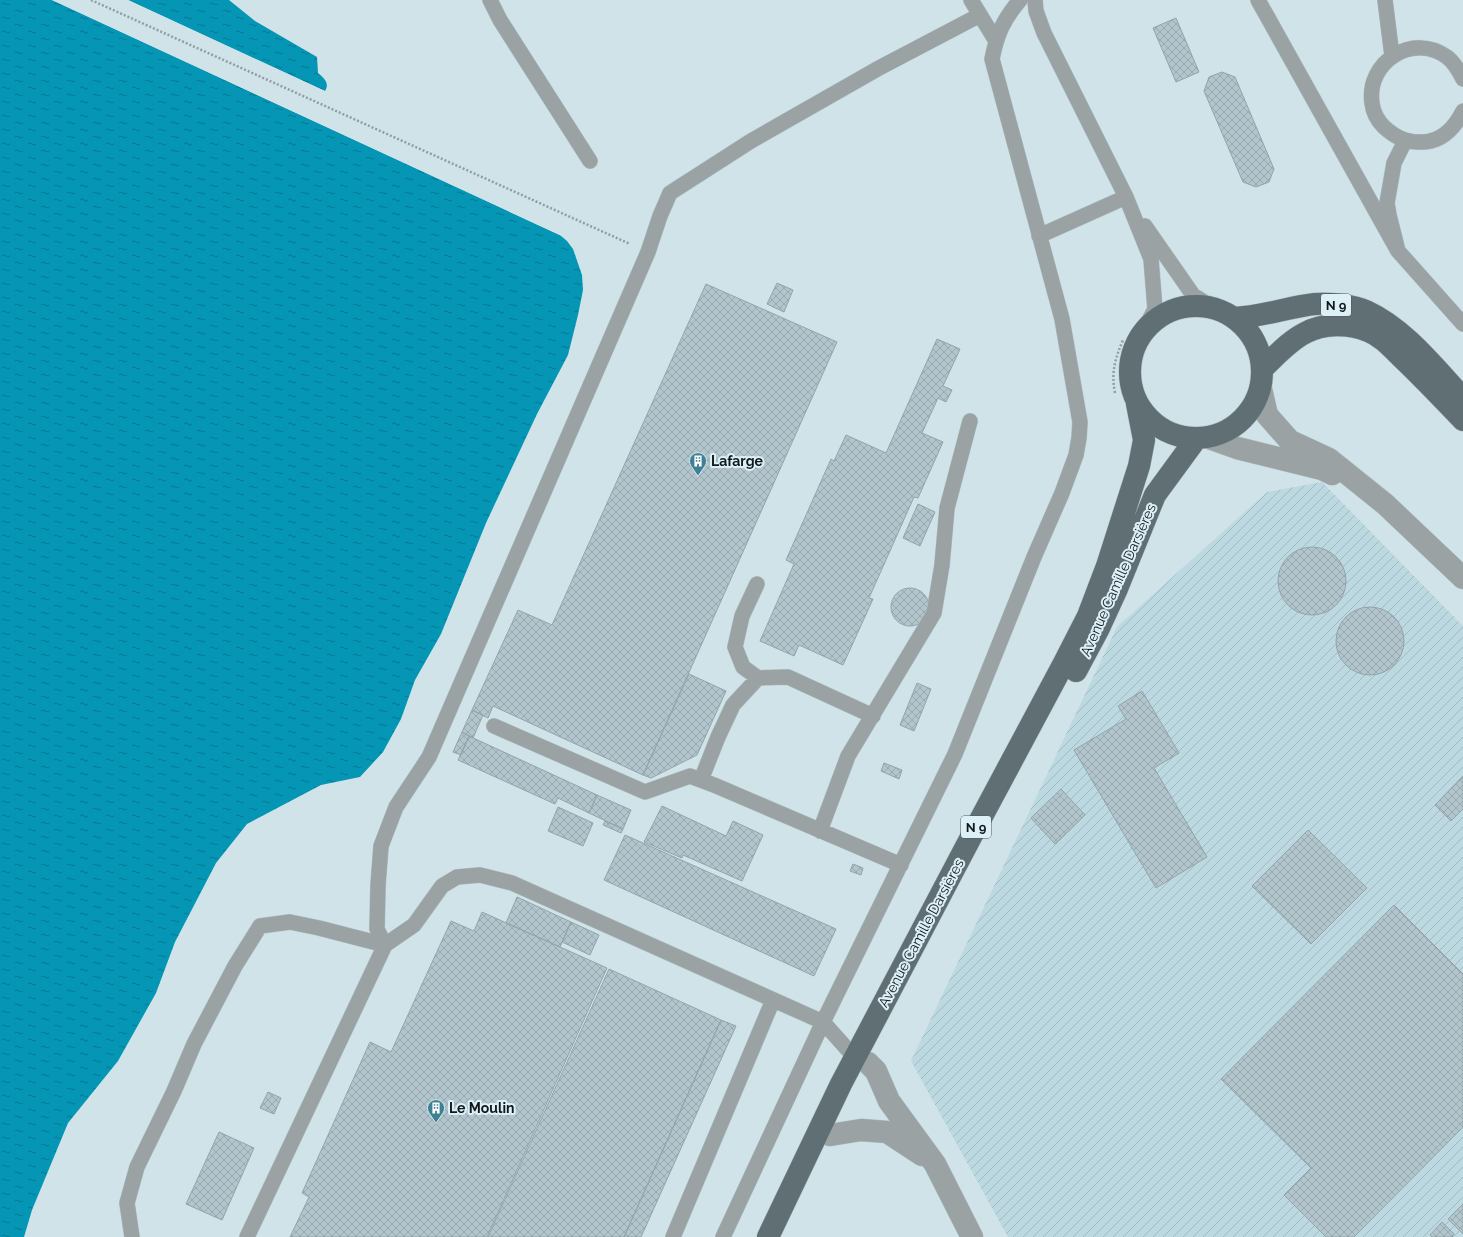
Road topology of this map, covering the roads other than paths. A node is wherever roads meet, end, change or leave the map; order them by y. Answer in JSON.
{"nodes":[{"id":1,"x":490,"y":0,"type":"edge"},
{"id":2,"x":971,"y":0,"type":"edge"},
{"id":3,"x":1020,"y":0,"type":"edge"},
{"id":4,"x":1035,"y":0,"type":"edge"},
{"id":5,"x":1258,"y":0,"type":"edge"},
{"id":6,"x":1385,"y":0,"type":"edge"},
{"id":7,"x":980,"y":15,"type":"junction"},
{"id":8,"x":996,"y":41,"type":"junction"},
{"id":9,"x":1392,"y":56,"type":"junction"},
{"id":10,"x":1463,"y":78,"type":"edge"},
{"id":11,"x":1463,"y":111,"type":"edge"},
{"id":12,"x":1405,"y":141,"type":"junction"},
{"id":13,"x":590,"y":161,"type":"dead end"},
{"id":14,"x":1126,"y":197,"type":"junction"},
{"id":15,"x":1039,"y":236,"type":"junction"},
{"id":16,"x":1398,"y":251,"type":"junction"},
{"id":17,"x":1212,"y":307,"type":"junction"},
{"id":18,"x":1234,"y":318,"type":"junction"},
{"id":19,"x":1463,"y":324,"type":"edge"},
{"id":20,"x":1133,"y":335,"type":"junction"},
{"id":21,"x":1263,"y":368,"type":"junction"},
{"id":22,"x":1261,"y":389,"type":"junction"},
{"id":23,"x":1463,"y":398,"type":"edge"},
{"id":24,"x":1137,"y":404,"type":"junction"},
{"id":25,"x":1463,"y":420,"type":"edge"},
{"id":26,"x":970,"y":421,"type":"dead end"},
{"id":27,"x":1203,"y":439,"type":"junction"},
{"id":28,"x":1385,"y":504,"type":"junction"},
{"id":29,"x":1463,"y":578,"type":"edge"},
{"id":30,"x":757,"y":584,"type":"dead end"},
{"id":31,"x":758,"y":678,"type":"junction"},
{"id":32,"x":873,"y":716,"type":"junction"},
{"id":33,"x":494,"y":726,"type":"dead end"},
{"id":34,"x":701,"y":780,"type":"junction"},
{"id":35,"x":820,"y":831,"type":"junction"},
{"id":36,"x":901,"y":865,"type":"junction"},
{"id":37,"x":384,"y":945,"type":"junction"},
{"id":38,"x":773,"y":1000,"type":"junction"},
{"id":39,"x":823,"y":1022,"type":"junction"},
{"id":40,"x":863,"y":1059,"type":"junction"},
{"id":41,"x":830,"y":1135,"type":"junction"},
{"id":42,"x":934,"y":1164,"type":"junction"},
{"id":43,"x":132,"y":1237,"type":"edge"},
{"id":44,"x":247,"y":1237,"type":"edge"},
{"id":45,"x":674,"y":1237,"type":"edge"},
{"id":46,"x":723,"y":1237,"type":"edge"},
{"id":47,"x":768,"y":1237,"type":"edge"},
{"id":48,"x":784,"y":1237,"type":"edge"},
{"id":49,"x":972,"y":1237,"type":"edge"}],
"edges":[{"from":1,"to":13,"type":"lane"},
{"from":2,"to":7,"type":"lane"},
{"from":3,"to":8,"type":"lane"},
{"from":4,"to":14,"type":"lane"},
{"from":5,"to":16,"type":"lane"},
{"from":6,"to":9,"type":"lane"},
{"from":7,"to":8,"type":"lane"},
{"from":7,"to":37,"type":"lane"},
{"from":8,"to":15,"type":"lane"},
{"from":9,"to":10,"type":"lane"},
{"from":9,"to":12,"type":"lane"},
{"from":11,"to":12,"type":"lane"},
{"from":12,"to":16,"type":"lane"},
{"from":14,"to":15,"type":"lane"},
{"from":14,"to":17,"type":"lane"},
{"from":14,"to":20,"type":"lane"},
{"from":15,"to":36,"type":"lane"},
{"from":16,"to":19,"type":"lane"},
{"from":17,"to":18,"type":"main road"},
{"from":17,"to":20,"type":"main road"},
{"from":18,"to":21,"type":"main road"},
{"from":18,"to":23,"type":"main road","number":"N 9"},
{"from":20,"to":24,"type":"main road"},
{"from":21,"to":22,"type":"main road"},
{"from":21,"to":25,"type":"main road","number":"N 9"},
{"from":22,"to":27,"type":"main road"},
{"from":22,"to":28,"type":"street"},
{"from":24,"to":27,"type":"main road"},
{"from":24,"to":40,"type":"main road","name":"Avenue Camille Darsières","number":"N 9"},
{"from":26,"to":32,"type":"lane"},
{"from":27,"to":28,"type":"street"},
{"from":27,"to":40,"type":"main road","name":"Avenue Camille Darsières","number":"N 9"},
{"from":28,"to":29,"type":"street"},
{"from":30,"to":31,"type":"lane"},
{"from":31,"to":32,"type":"lane"},
{"from":31,"to":34,"type":"lane"},
{"from":32,"to":35,"type":"lane"},
{"from":33,"to":34,"type":"lane"},
{"from":34,"to":35,"type":"lane"},
{"from":35,"to":36,"type":"lane"},
{"from":36,"to":39,"type":"lane"},
{"from":37,"to":38,"type":"lane"},
{"from":37,"to":43,"type":"lane"},
{"from":37,"to":44,"type":"lane"},
{"from":38,"to":39,"type":"lane"},
{"from":38,"to":45,"type":"lane"},
{"from":39,"to":40,"type":"lane"},
{"from":39,"to":46,"type":"lane"},
{"from":40,"to":41,"type":"main road","name":"Avenue Camille Darsières","number":"N 9"},
{"from":40,"to":42,"type":"street"},
{"from":40,"to":47,"type":"main road","name":"Avenue Camille Darsières","number":"N 9"},
{"from":41,"to":42,"type":"street"},
{"from":41,"to":48,"type":"main road","name":"Avenue Camille Darsières","number":"N 9"},
{"from":42,"to":49,"type":"street"}]}
